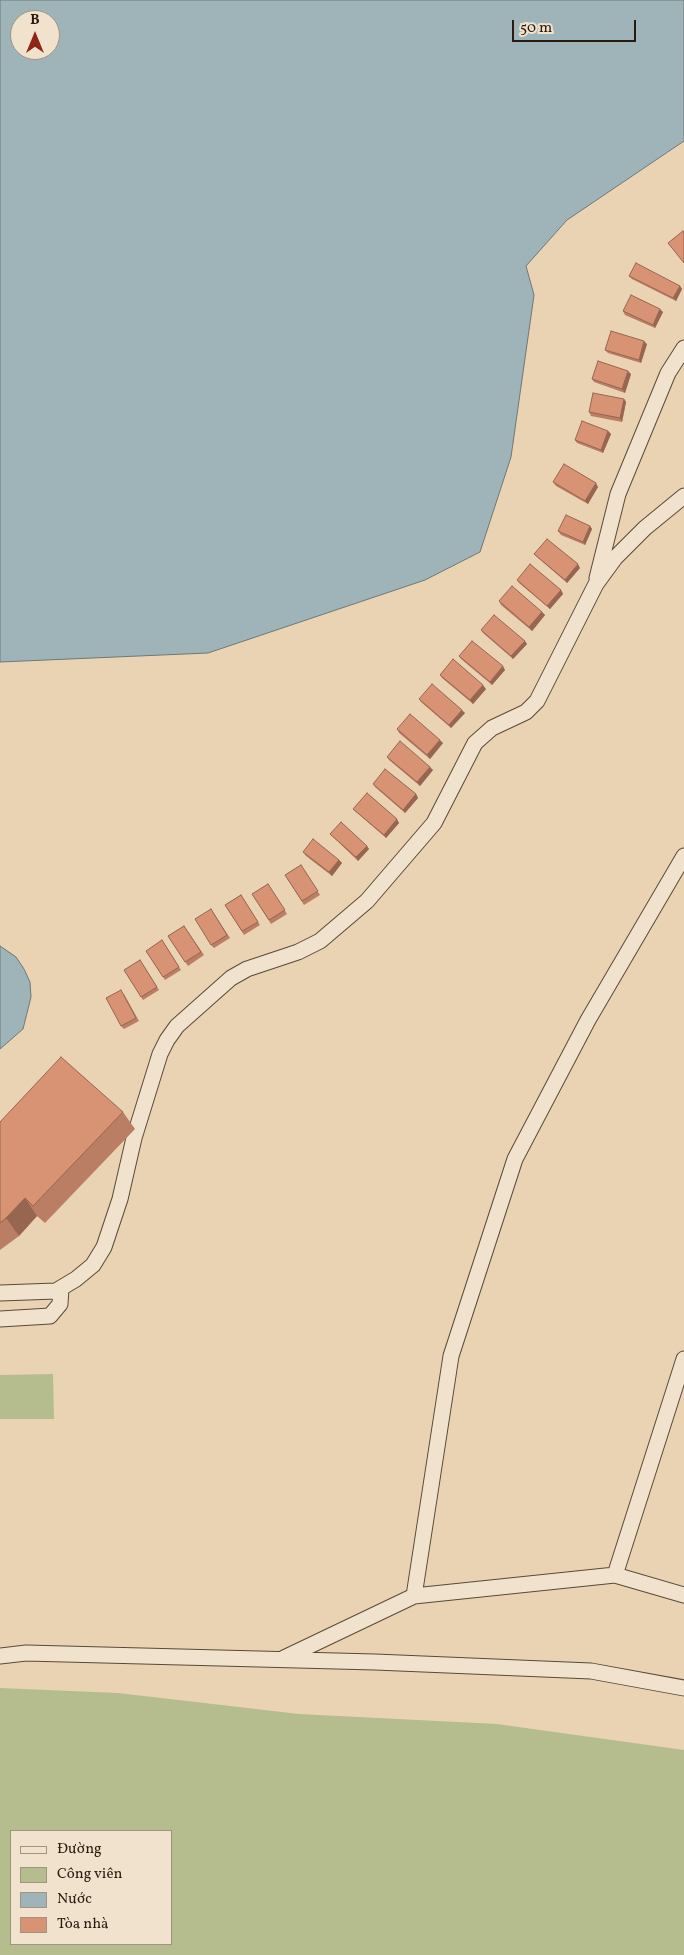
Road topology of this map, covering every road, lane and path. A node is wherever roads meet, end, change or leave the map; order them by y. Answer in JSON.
{"nodes":[{"id":1,"x":684,"y":348,"type":"edge"},
{"id":2,"x":684,"y":496,"type":"edge"},
{"id":3,"x":596,"y":584,"type":"junction"},
{"id":4,"x":684,"y":856,"type":"edge"},
{"id":5,"x":61,"y":1288,"type":"junction"},
{"id":6,"x":0,"y":1293,"type":"edge"},
{"id":7,"x":0,"y":1319,"type":"edge"},
{"id":8,"x":684,"y":1359,"type":"edge"},
{"id":9,"x":615,"y":1575,"type":"junction"},
{"id":10,"x":684,"y":1595,"type":"edge"},
{"id":11,"x":414,"y":1596,"type":"junction"},
{"id":12,"x":0,"y":1656,"type":"edge"},
{"id":13,"x":280,"y":1660,"type":"junction"},
{"id":14,"x":684,"y":1688,"type":"edge"}],
"edges":[{"from":1,"to":3,"type":"street"},
{"from":2,"to":3,"type":"street"},
{"from":3,"to":5,"type":"street"},
{"from":4,"to":11,"type":"street"},
{"from":5,"to":6,"type":"street"},
{"from":5,"to":7,"type":"street"},
{"from":8,"to":9,"type":"street"},
{"from":9,"to":10,"type":"street"},
{"from":9,"to":11,"type":"street"},
{"from":11,"to":13,"type":"street"},
{"from":12,"to":13,"type":"street"},
{"from":13,"to":14,"type":"street"}]}
